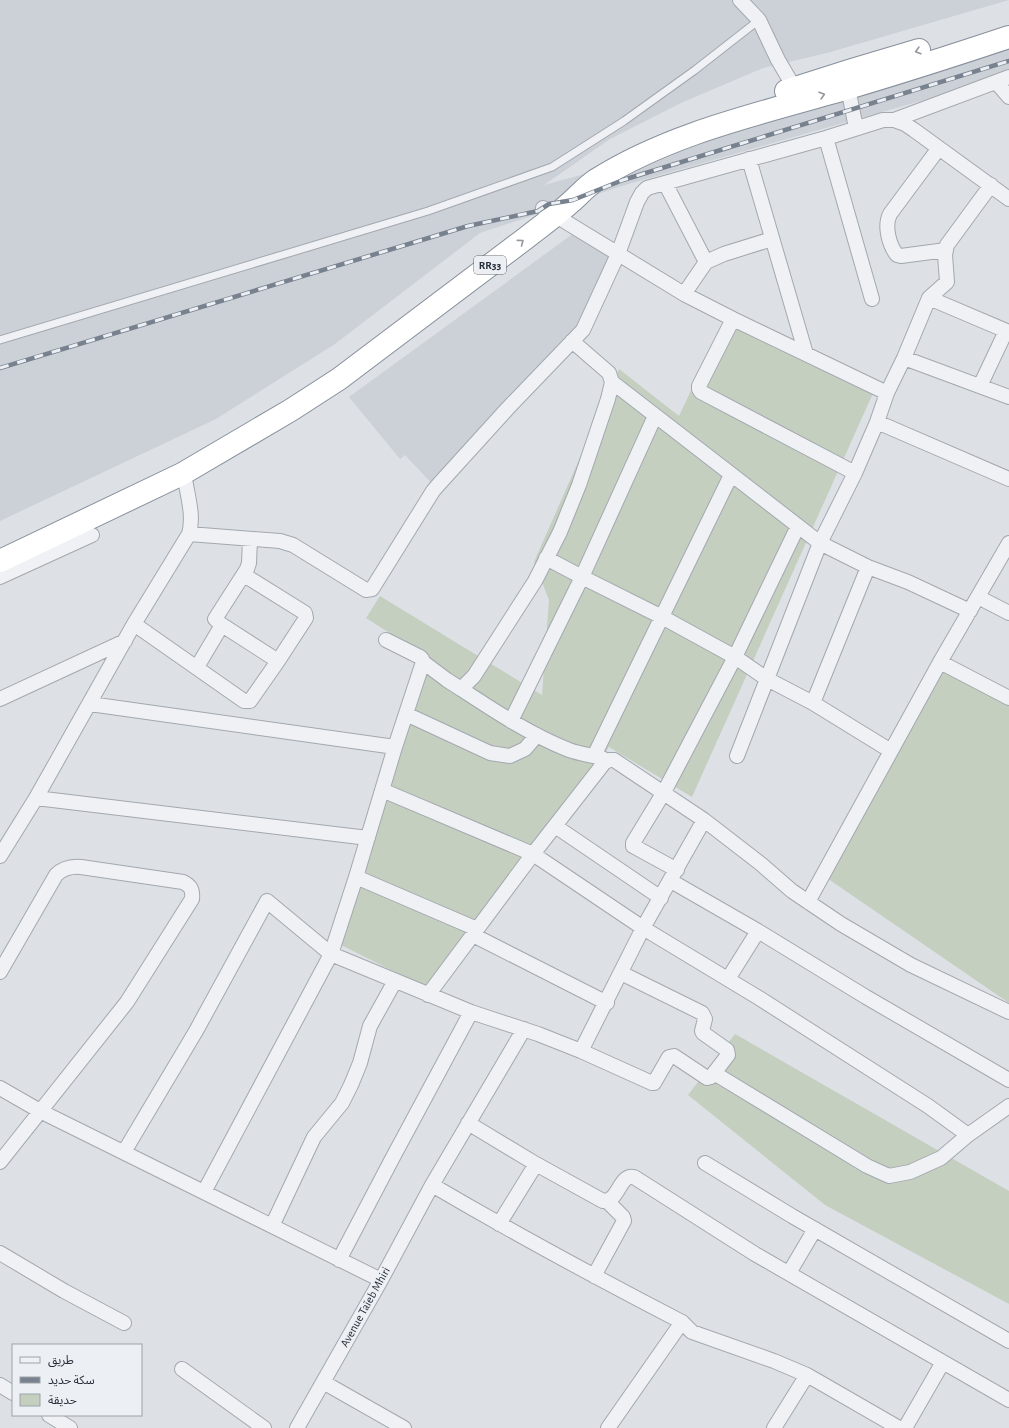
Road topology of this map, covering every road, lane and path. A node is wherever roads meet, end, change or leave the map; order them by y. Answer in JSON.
{"nodes":[{"id":1,"x":740,"y":0,"type":"edge"},
{"id":2,"x":759,"y":20,"type":"junction"},
{"id":3,"x":1009,"y":25,"type":"edge"},
{"id":4,"x":1009,"y":37,"type":"edge"},
{"id":5,"x":1003,"y":80,"type":"edge"},
{"id":6,"x":848,"y":88,"type":"junction"},
{"id":7,"x":798,"y":95,"type":"junction"},
{"id":8,"x":1009,"y":97,"type":"edge"},
{"id":9,"x":894,"y":120,"type":"junction"},
{"id":10,"x":856,"y":128,"type":"junction"},
{"id":11,"x":826,"y":138,"type":"junction"},
{"id":12,"x":939,"y":148,"type":"junction"},
{"id":13,"x":749,"y":159,"type":"junction"},
{"id":14,"x":666,"y":183,"type":"junction"},
{"id":15,"x":991,"y":185,"type":"junction"},
{"id":16,"x":1009,"y":199,"type":"edge"},
{"id":17,"x":549,"y":212,"type":"junction"},
{"id":18,"x":772,"y":239,"type":"junction"},
{"id":19,"x":946,"y":250,"type":"junction"},
{"id":20,"x":618,"y":254,"type":"junction"},
{"id":21,"x":706,"y":262,"type":"junction"},
{"id":22,"x":684,"y":294,"type":"junction"},
{"id":23,"x":929,"y":298,"type":"junction"},
{"id":24,"x":872,"y":299,"type":"dead end"},
{"id":25,"x":732,"y":319,"type":"junction"},
{"id":26,"x":1008,"y":332,"type":"edge"},
{"id":27,"x":0,"y":340,"type":"edge"},
{"id":28,"x":572,"y":341,"type":"junction"},
{"id":29,"x":806,"y":354,"type":"junction"},
{"id":30,"x":904,"y":358,"type":"junction"},
{"id":31,"x":612,"y":382,"type":"junction"},
{"id":32,"x":980,"y":386,"type":"junction"},
{"id":33,"x":887,"y":392,"type":"junction"},
{"id":34,"x":1009,"y":397,"type":"edge"},
{"id":35,"x":655,"y":416,"type":"junction"},
{"id":36,"x":877,"y":422,"type":"junction"},
{"id":37,"x":855,"y":472,"type":"junction"},
{"id":38,"x":182,"y":474,"type":"junction"},
{"id":39,"x":732,"y":475,"type":"junction"},
{"id":40,"x":1009,"y":479,"type":"edge"},
{"id":41,"x":798,"y":526,"type":"junction"},
{"id":42,"x":189,"y":534,"type":"junction"},
{"id":43,"x":92,"y":535,"type":"dead end"},
{"id":44,"x":250,"y":539,"type":"junction"},
{"id":45,"x":820,"y":543,"type":"junction"},
{"id":46,"x":1009,"y":543,"type":"edge"},
{"id":47,"x":0,"y":548,"type":"edge"},
{"id":48,"x":546,"y":558,"type":"junction"},
{"id":49,"x":0,"y":561,"type":"edge"},
{"id":50,"x":868,"y":567,"type":"junction"},
{"id":51,"x":244,"y":575,"type":"junction"},
{"id":52,"x":0,"y":577,"type":"edge"},
{"id":53,"x":582,"y":577,"type":"junction"},
{"id":54,"x":978,"y":597,"type":"junction"},
{"id":55,"x":970,"y":611,"type":"junction"},
{"id":56,"x":1009,"y":613,"type":"edge"},
{"id":57,"x":662,"y":617,"type":"junction"},
{"id":58,"x":134,"y":624,"type":"junction"},
{"id":59,"x":222,"y":625,"type":"junction"},
{"id":60,"x":386,"y":640,"type":"dead end"},
{"id":61,"x":125,"y":641,"type":"junction"},
{"id":62,"x":735,"y":657,"type":"junction"},
{"id":63,"x":278,"y":661,"type":"junction"},
{"id":64,"x":423,"y":662,"type":"junction"},
{"id":65,"x":940,"y":662,"type":"junction"},
{"id":66,"x":197,"y":667,"type":"junction"},
{"id":67,"x":768,"y":679,"type":"junction"},
{"id":68,"x":462,"y":689,"type":"junction"},
{"id":69,"x":1009,"y":698,"type":"edge"},
{"id":70,"x":0,"y":699,"type":"edge"},
{"id":71,"x":814,"y":703,"type":"junction"},
{"id":72,"x":90,"y":704,"type":"junction"},
{"id":73,"x":406,"y":714,"type":"junction"},
{"id":74,"x":511,"y":721,"type":"junction"},
{"id":75,"x":537,"y":735,"type":"junction"},
{"id":76,"x":395,"y":747,"type":"junction"},
{"id":77,"x":891,"y":751,"type":"junction"},
{"id":78,"x":594,"y":756,"type":"junction"},
{"id":79,"x":737,"y":756,"type":"dead end"},
{"id":80,"x":609,"y":760,"type":"junction"},
{"id":81,"x":382,"y":790,"type":"junction"},
{"id":82,"x":664,"y":792,"type":"junction"},
{"id":83,"x":36,"y":798,"type":"junction"},
{"id":84,"x":704,"y":820,"type":"junction"},
{"id":85,"x":555,"y":826,"type":"junction"},
{"id":86,"x":368,"y":838,"type":"junction"},
{"id":87,"x":533,"y":854,"type":"junction"},
{"id":88,"x":0,"y":856,"type":"edge"},
{"id":89,"x":674,"y":875,"type":"junction"},
{"id":90,"x":356,"y":878,"type":"junction"},
{"id":91,"x":661,"y":898,"type":"junction"},
{"id":92,"x":808,"y":902,"type":"junction"},
{"id":93,"x":643,"y":928,"type":"junction"},
{"id":94,"x":758,"y":931,"type":"junction"},
{"id":95,"x":475,"y":932,"type":"junction"},
{"id":96,"x":331,"y":954,"type":"junction"},
{"id":97,"x":0,"y":972,"type":"edge"},
{"id":98,"x":621,"y":973,"type":"junction"},
{"id":99,"x":728,"y":979,"type":"junction"},
{"id":100,"x":395,"y":980,"type":"junction"},
{"id":101,"x":428,"y":995,"type":"junction"},
{"id":102,"x":606,"y":1003,"type":"junction"},
{"id":103,"x":471,"y":1012,"type":"junction"},
{"id":104,"x":1009,"y":1012,"type":"edge"},
{"id":105,"x":524,"y":1030,"type":"junction"},
{"id":106,"x":581,"y":1051,"type":"junction"},
{"id":107,"x":714,"y":1073,"type":"junction"},
{"id":108,"x":1009,"y":1080,"type":"edge"},
{"id":109,"x":0,"y":1088,"type":"edge"},
{"id":110,"x":40,"y":1111,"type":"junction"},
{"id":111,"x":1006,"y":1112,"type":"edge"},
{"id":112,"x":468,"y":1124,"type":"junction"},
{"id":113,"x":968,"y":1135,"type":"junction"},
{"id":114,"x":124,"y":1152,"type":"junction"},
{"id":115,"x":0,"y":1162,"type":"edge"},
{"id":116,"x":705,"y":1163,"type":"dead end"},
{"id":117,"x":536,"y":1164,"type":"junction"},
{"id":118,"x":432,"y":1185,"type":"junction"},
{"id":119,"x":204,"y":1192,"type":"junction"},
{"id":120,"x":608,"y":1201,"type":"junction"},
{"id":121,"x":499,"y":1224,"type":"junction"},
{"id":122,"x":272,"y":1226,"type":"junction"},
{"id":123,"x":815,"y":1229,"type":"junction"},
{"id":124,"x":0,"y":1253,"type":"edge"},
{"id":125,"x":339,"y":1260,"type":"junction"},
{"id":126,"x":789,"y":1274,"type":"junction"},
{"id":127,"x":594,"y":1276,"type":"junction"},
{"id":128,"x":381,"y":1280,"type":"junction"},
{"id":129,"x":682,"y":1322,"type":"junction"},
{"id":130,"x":124,"y":1323,"type":"dead end"},
{"id":131,"x":1009,"y":1341,"type":"edge"},
{"id":132,"x":943,"y":1362,"type":"junction"},
{"id":133,"x":182,"y":1369,"type":"dead end"},
{"id":134,"x":807,"y":1375,"type":"junction"},
{"id":135,"x":323,"y":1382,"type":"junction"},
{"id":136,"x":0,"y":1385,"type":"edge"},
{"id":137,"x":12,"y":1392,"type":"edge"},
{"id":138,"x":1009,"y":1400,"type":"edge"},
{"id":139,"x":51,"y":1416,"type":"edge"},
{"id":140,"x":614,"y":1426,"type":"edge"},
{"id":141,"x":70,"y":1428,"type":"edge"},
{"id":142,"x":264,"y":1428,"type":"edge"},
{"id":143,"x":297,"y":1428,"type":"edge"},
{"id":144,"x":404,"y":1428,"type":"edge"},
{"id":145,"x":774,"y":1428,"type":"edge"},
{"id":146,"x":899,"y":1428,"type":"edge"},
{"id":147,"x":905,"y":1428,"type":"edge"}],
"edges":[{"from":1,"to":2,"type":"street"},
{"from":2,"to":7,"type":"street"},
{"from":2,"to":27,"type":"lane"},
{"from":3,"to":7,"type":"highway","number":"RR33","one_way":true},
{"from":4,"to":6,"type":"highway","number":"RR33"},
{"from":5,"to":8,"type":"street"},
{"from":5,"to":9,"type":"street"},
{"from":7,"to":6,"type":"highway","number":"RR33","one_way":true},
{"from":6,"to":10,"type":"street"},
{"from":7,"to":17,"type":"highway","number":"RR33"},
{"from":9,"to":10,"type":"street"},
{"from":9,"to":12,"type":"street"},
{"from":10,"to":11,"type":"street"},
{"from":11,"to":13,"type":"street"},
{"from":11,"to":24,"type":"street"},
{"from":12,"to":15,"type":"street"},
{"from":12,"to":19,"type":"street"},
{"from":13,"to":14,"type":"street"},
{"from":13,"to":18,"type":"street"},
{"from":14,"to":20,"type":"street"},
{"from":14,"to":21,"type":"street"},
{"from":15,"to":16,"type":"street"},
{"from":15,"to":19,"type":"street"},
{"from":17,"to":20,"type":"street"},
{"from":38,"to":17,"type":"highway","number":"RR33","one_way":true},
{"from":17,"to":47,"type":"highway","number":"RR33"},
{"from":18,"to":21,"type":"street"},
{"from":18,"to":29,"type":"street"},
{"from":19,"to":23,"type":"street"},
{"from":20,"to":22,"type":"street"},
{"from":20,"to":28,"type":"street"},
{"from":21,"to":22,"type":"street"},
{"from":22,"to":25,"type":"street"},
{"from":23,"to":26,"type":"street"},
{"from":23,"to":30,"type":"street"},
{"from":25,"to":29,"type":"street"},
{"from":25,"to":37,"type":"street"},
{"from":26,"to":32,"type":"street"},
{"from":28,"to":31,"type":"street"},
{"from":28,"to":44,"type":"street"},
{"from":29,"to":33,"type":"street"},
{"from":30,"to":32,"type":"street"},
{"from":30,"to":33,"type":"street"},
{"from":31,"to":35,"type":"street"},
{"from":31,"to":48,"type":"street"},
{"from":32,"to":34,"type":"street"},
{"from":33,"to":36,"type":"street"},
{"from":35,"to":39,"type":"street"},
{"from":35,"to":53,"type":"street"},
{"from":36,"to":37,"type":"street"},
{"from":36,"to":40,"type":"street"},
{"from":37,"to":45,"type":"street"},
{"from":38,"to":42,"type":"street"},
{"from":38,"to":49,"type":"highway","number":"RR33"},
{"from":39,"to":41,"type":"street"},
{"from":39,"to":57,"type":"street"},
{"from":41,"to":45,"type":"street"},
{"from":41,"to":62,"type":"street"},
{"from":42,"to":44,"type":"street"},
{"from":42,"to":58,"type":"street"},
{"from":43,"to":52,"type":"street"},
{"from":44,"to":51,"type":"street"},
{"from":45,"to":50,"type":"street"},
{"from":45,"to":67,"type":"street"},
{"from":46,"to":54,"type":"street"},
{"from":48,"to":53,"type":"street"},
{"from":48,"to":68,"type":"street"},
{"from":50,"to":55,"type":"street"},
{"from":50,"to":71,"type":"street"},
{"from":51,"to":59,"type":"street"},
{"from":51,"to":63,"type":"street"},
{"from":53,"to":57,"type":"street"},
{"from":53,"to":74,"type":"street"},
{"from":54,"to":55,"type":"street"},
{"from":54,"to":56,"type":"street"},
{"from":55,"to":65,"type":"street"},
{"from":57,"to":62,"type":"street"},
{"from":57,"to":78,"type":"street"},
{"from":58,"to":61,"type":"street"},
{"from":58,"to":66,"type":"street"},
{"from":59,"to":63,"type":"street"},
{"from":59,"to":66,"type":"street"},
{"from":60,"to":64,"type":"street"},
{"from":61,"to":70,"type":"street"},
{"from":61,"to":72,"type":"street"},
{"from":62,"to":67,"type":"street"},
{"from":62,"to":82,"type":"street"},
{"from":63,"to":66,"type":"street"},
{"from":64,"to":68,"type":"street"},
{"from":64,"to":73,"type":"street"},
{"from":65,"to":69,"type":"street"},
{"from":65,"to":77,"type":"street"},
{"from":67,"to":71,"type":"street"},
{"from":67,"to":79,"type":"street"},
{"from":68,"to":74,"type":"street"},
{"from":71,"to":77,"type":"street"},
{"from":72,"to":76,"type":"street"},
{"from":72,"to":83,"type":"street"},
{"from":73,"to":75,"type":"street"},
{"from":73,"to":76,"type":"street"},
{"from":74,"to":75,"type":"street"},
{"from":75,"to":78,"type":"street"},
{"from":76,"to":81,"type":"street"},
{"from":77,"to":92,"type":"street"},
{"from":78,"to":80,"type":"street"},
{"from":80,"to":82,"type":"street"},
{"from":80,"to":85,"type":"street"},
{"from":81,"to":86,"type":"street"},
{"from":81,"to":87,"type":"street"},
{"from":82,"to":84,"type":"street"},
{"from":82,"to":89,"type":"street"},
{"from":83,"to":86,"type":"street"},
{"from":83,"to":88,"type":"street"},
{"from":84,"to":89,"type":"street"},
{"from":84,"to":92,"type":"street"},
{"from":85,"to":87,"type":"street"},
{"from":85,"to":91,"type":"street"},
{"from":86,"to":90,"type":"street"},
{"from":87,"to":93,"type":"street"},
{"from":87,"to":95,"type":"street"},
{"from":89,"to":91,"type":"street"},
{"from":89,"to":94,"type":"street"},
{"from":90,"to":95,"type":"street"},
{"from":90,"to":96,"type":"street"},
{"from":91,"to":93,"type":"street"},
{"from":92,"to":104,"type":"street"},
{"from":93,"to":98,"type":"street"},
{"from":93,"to":99,"type":"street"},
{"from":94,"to":99,"type":"street"},
{"from":94,"to":108,"type":"street"},
{"from":95,"to":101,"type":"street"},
{"from":95,"to":102,"type":"street"},
{"from":96,"to":100,"type":"street"},
{"from":96,"to":114,"type":"street"},
{"from":96,"to":119,"type":"street"},
{"from":97,"to":110,"type":"street"},
{"from":98,"to":102,"type":"street"},
{"from":98,"to":107,"type":"street"},
{"from":99,"to":113,"type":"street"},
{"from":100,"to":101,"type":"street"},
{"from":100,"to":122,"type":"street"},
{"from":101,"to":103,"type":"street"},
{"from":102,"to":106,"type":"street"},
{"from":103,"to":105,"type":"street"},
{"from":103,"to":125,"type":"street"},
{"from":105,"to":106,"type":"street"},
{"from":105,"to":112,"type":"street","name":"Avenue Taïeb Mhiri"},
{"from":106,"to":107,"type":"street"},
{"from":107,"to":113,"type":"street"},
{"from":109,"to":110,"type":"street"},
{"from":110,"to":114,"type":"street"},
{"from":110,"to":115,"type":"street"},
{"from":111,"to":113,"type":"street"},
{"from":112,"to":117,"type":"street"},
{"from":112,"to":118,"type":"street","name":"Avenue Taïeb Mhiri"},
{"from":114,"to":119,"type":"street"},
{"from":116,"to":123,"type":"street"},
{"from":117,"to":120,"type":"street"},
{"from":117,"to":121,"type":"street"},
{"from":118,"to":121,"type":"street"},
{"from":118,"to":128,"type":"street","name":"Avenue Taïeb Mhiri"},
{"from":119,"to":122,"type":"street"},
{"from":120,"to":126,"type":"street"},
{"from":120,"to":127,"type":"street"},
{"from":121,"to":127,"type":"street"},
{"from":122,"to":125,"type":"street"},
{"from":123,"to":126,"type":"street"},
{"from":123,"to":131,"type":"street"},
{"from":124,"to":130,"type":"street"},
{"from":125,"to":128,"type":"street"},
{"from":126,"to":132,"type":"street"},
{"from":127,"to":129,"type":"street"},
{"from":128,"to":135,"type":"street","name":"Avenue Taïeb Mhiri"},
{"from":129,"to":134,"type":"street"},
{"from":129,"to":140,"type":"street"},
{"from":132,"to":138,"type":"street"},
{"from":132,"to":147,"type":"street"},
{"from":133,"to":142,"type":"street"},
{"from":134,"to":145,"type":"street"},
{"from":134,"to":146,"type":"street"},
{"from":135,"to":143,"type":"street","name":"Avenue Taïeb Mhiri"},
{"from":135,"to":144,"type":"street"},
{"from":136,"to":137,"type":"street"},
{"from":139,"to":141,"type":"street"}]}
